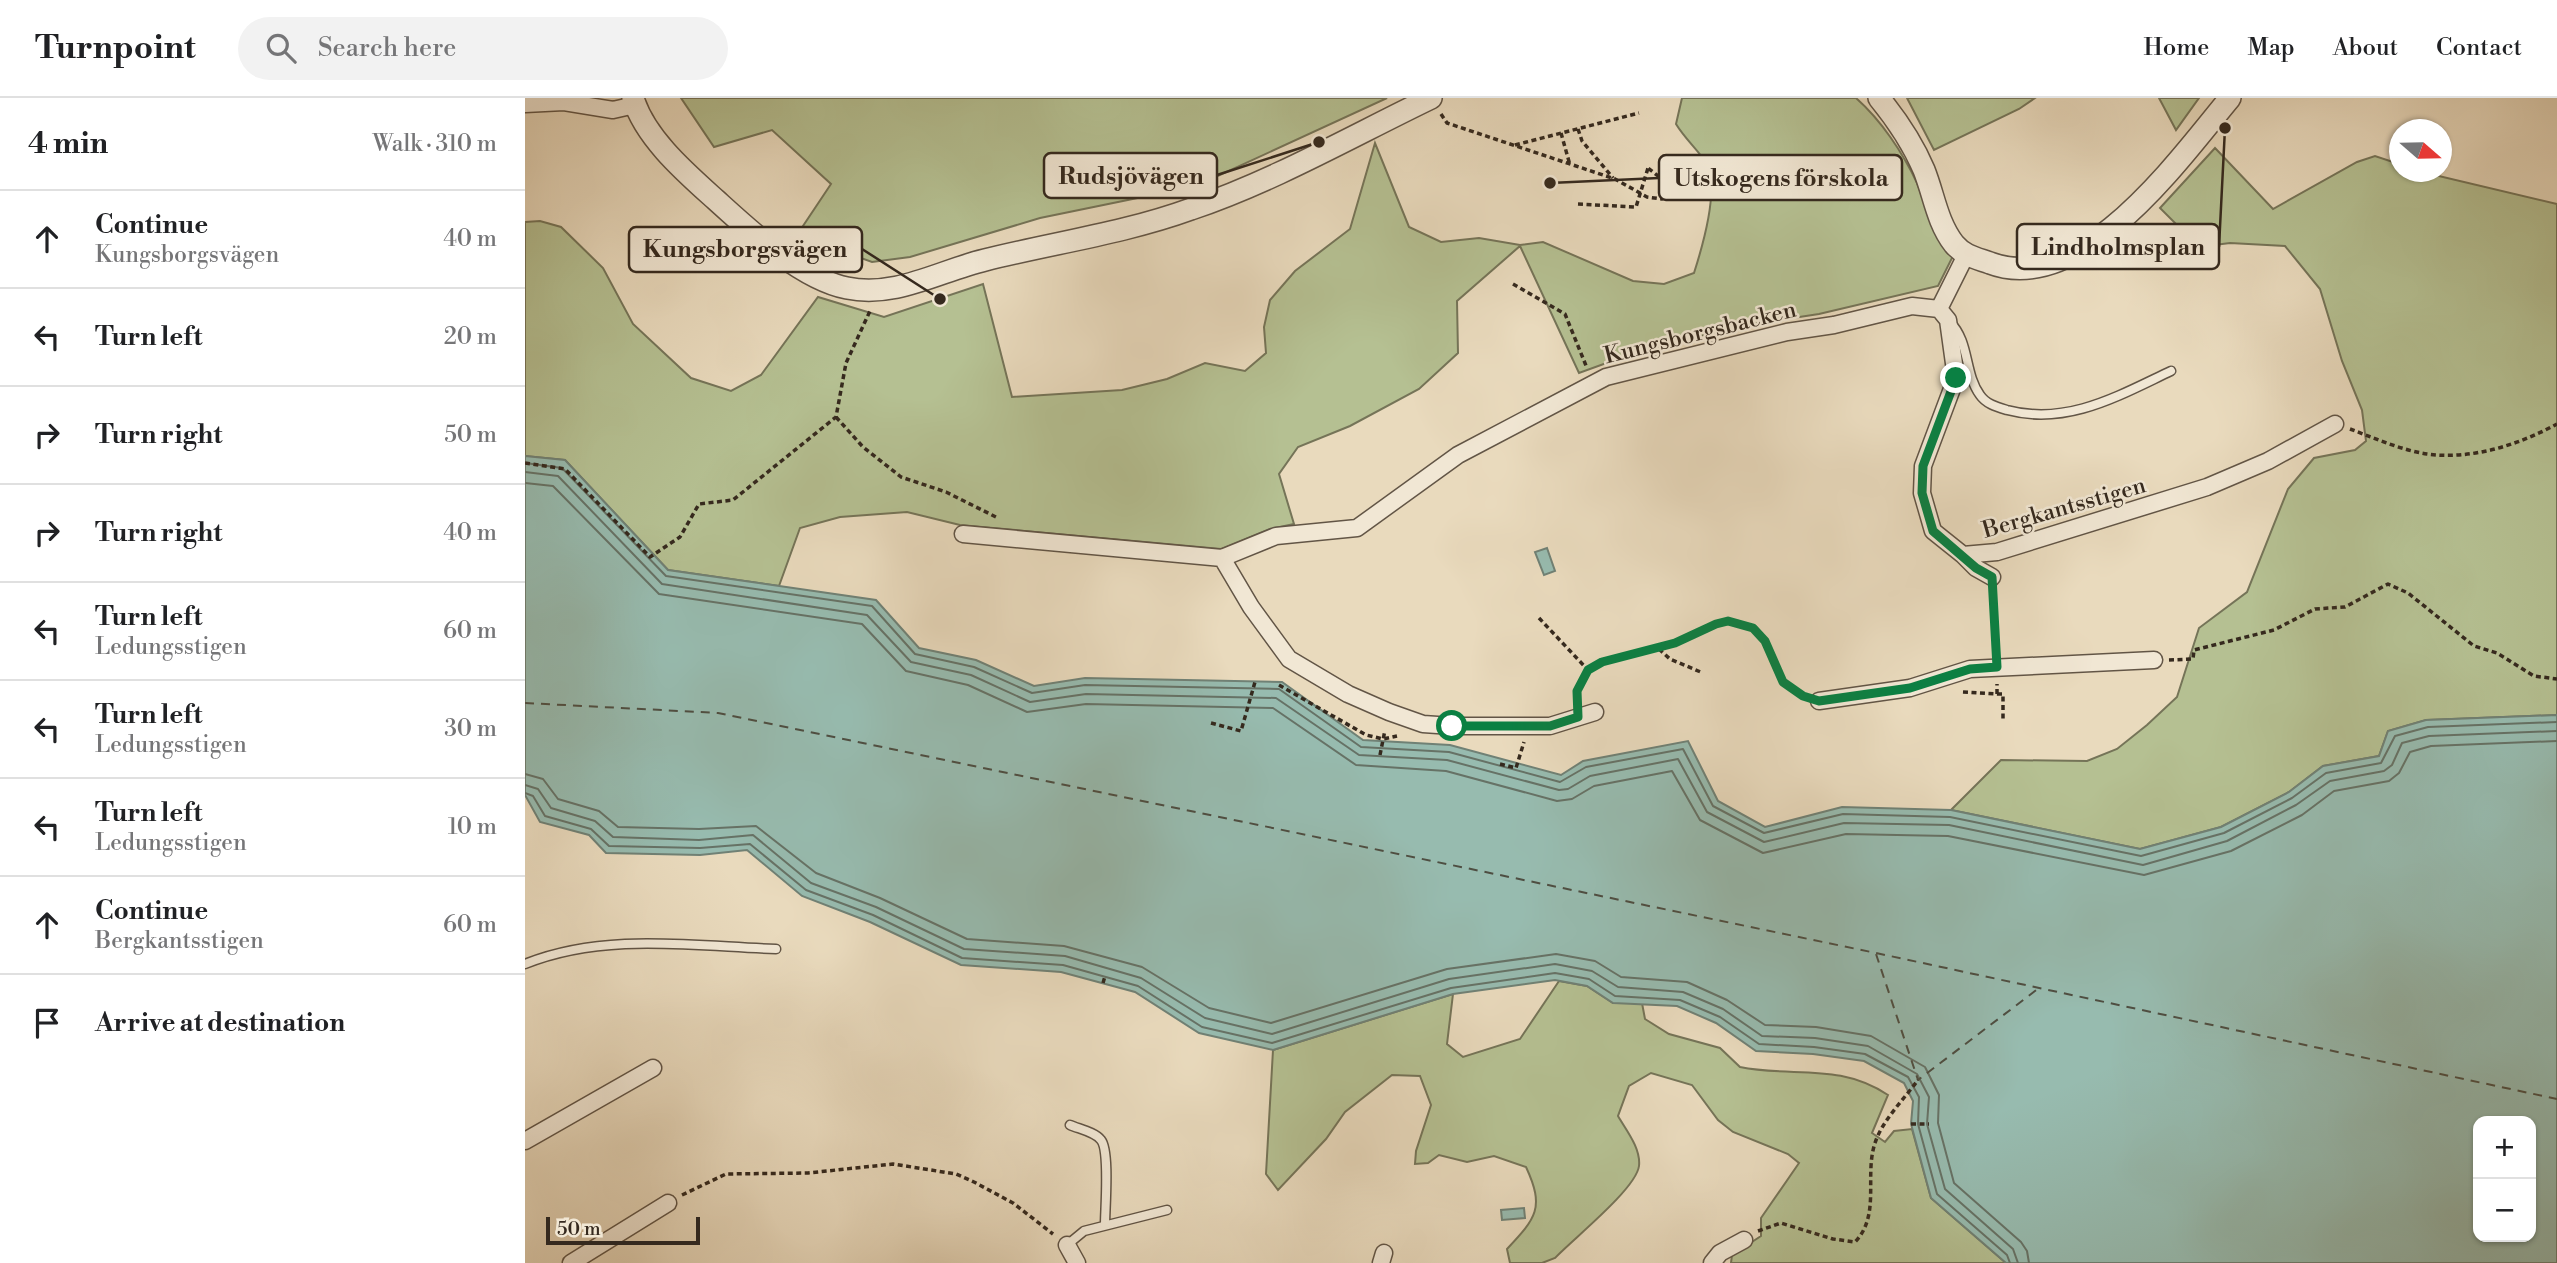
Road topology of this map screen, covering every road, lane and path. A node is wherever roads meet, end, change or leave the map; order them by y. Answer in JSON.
{"nodes":[{"id":1,"x":1879,"y":98,"type":"edge"},
{"id":2,"x":2230,"y":98,"type":"edge"},
{"id":3,"x":634,"y":102,"type":"edge"},
{"id":4,"x":525,"y":104,"type":"edge"},
{"id":5,"x":1434,"y":104,"type":"edge"},
{"id":6,"x":1639,"y":113,"type":"dead end"},
{"id":7,"x":1578,"y":129,"type":"junction"},
{"id":8,"x":1561,"y":133,"type":"junction"},
{"id":9,"x":1514,"y":146,"type":"junction"},
{"id":10,"x":1570,"y":165,"type":"junction"},
{"id":11,"x":1615,"y":179,"type":"junction"},
{"id":12,"x":1578,"y":204,"type":"dead end"},
{"id":13,"x":1966,"y":255,"type":"junction"},
{"id":14,"x":1513,"y":284,"type":"dead end"},
{"id":15,"x":873,"y":305,"type":"dead end"},
{"id":16,"x":1943,"y":314,"type":"junction"},
{"id":17,"x":2171,"y":371,"type":"dead end"},
{"id":18,"x":1593,"y":383,"type":"junction"},
{"id":19,"x":836,"y":417,"type":"junction"},
{"id":20,"x":2335,"y":424,"type":"joint"},
{"id":21,"x":2557,"y":424,"type":"edge"},
{"id":22,"x":525,"y":463,"type":"edge"},
{"id":23,"x":1003,"y":521,"type":"dead end"},
{"id":24,"x":963,"y":534,"type":"dead end"},
{"id":25,"x":1963,"y":555,"type":"junction"},
{"id":26,"x":1222,"y":558,"type":"junction"},
{"id":27,"x":1992,"y":577,"type":"joint"},
{"id":28,"x":1539,"y":618,"type":"dead end"},
{"id":29,"x":1659,"y":649,"type":"junction"},
{"id":30,"x":2154,"y":660,"type":"joint"},
{"id":31,"x":1997,"y":667,"type":"junction"},
{"id":32,"x":1588,"y":670,"type":"junction"},
{"id":33,"x":1703,"y":673,"type":"dead end"},
{"id":34,"x":2557,"y":679,"type":"edge"},
{"id":35,"x":1255,"y":682,"type":"dead end"},
{"id":36,"x":1279,"y":685,"type":"dead end"},
{"id":37,"x":1997,"y":694,"type":"dead end"},
{"id":38,"x":1819,"y":701,"type":"joint"},
{"id":39,"x":1595,"y":712,"type":"dead end"},
{"id":40,"x":1578,"y":717,"type":"junction"},
{"id":41,"x":2003,"y":722,"type":"dead end"},
{"id":42,"x":1211,"y":723,"type":"dead end"},
{"id":43,"x":1385,"y":728,"type":"dead end"},
{"id":44,"x":1401,"y":737,"type":"dead end"},
{"id":45,"x":1383,"y":739,"type":"junction"},
{"id":46,"x":1380,"y":755,"type":"dead end"},
{"id":47,"x":1519,"y":758,"type":"dead end"},
{"id":48,"x":1500,"y":764,"type":"dead end"},
{"id":49,"x":776,"y":949,"type":"dead end"},
{"id":50,"x":525,"y":964,"type":"edge"},
{"id":51,"x":1105,"y":976,"type":"dead end"},
{"id":52,"x":1103,"y":983,"type":"dead end"},
{"id":53,"x":653,"y":1068,"type":"dead end"},
{"id":54,"x":1918,"y":1080,"type":"dead end"},
{"id":55,"x":1911,"y":1124,"type":"dead end"},
{"id":56,"x":1929,"y":1124,"type":"dead end"},
{"id":57,"x":1070,"y":1125,"type":"dead end"},
{"id":58,"x":525,"y":1141,"type":"edge"},
{"id":59,"x":668,"y":1203,"type":"joint"},
{"id":60,"x":1167,"y":1210,"type":"dead end"},
{"id":61,"x":1105,"y":1225,"type":"junction"},
{"id":62,"x":1744,"y":1240,"type":"joint"},
{"id":63,"x":1067,"y":1245,"type":"junction"},
{"id":64,"x":571,"y":1263,"type":"edge"},
{"id":65,"x":1077,"y":1263,"type":"edge"},
{"id":66,"x":1712,"y":1263,"type":"edge"}],
"edges":[{"from":1,"to":13,"type":"street"},
{"from":2,"to":13,"type":"street"},
{"from":3,"to":4,"type":"street"},
{"from":3,"to":5,"type":"street"},
{"from":5,"to":9,"type":"path"},
{"from":6,"to":7,"type":"path"},
{"from":7,"to":8,"type":"path"},
{"from":7,"to":11,"type":"path"},
{"from":8,"to":9,"type":"path"},
{"from":8,"to":10,"type":"path"},
{"from":9,"to":10,"type":"path"},
{"from":10,"to":11,"type":"path"},
{"from":11,"to":12,"type":"path","bridge":true},
{"from":13,"to":16,"type":"street"},
{"from":14,"to":18,"type":"path"},
{"from":15,"to":19,"type":"path"},
{"from":16,"to":17,"type":"lane"},
{"from":16,"to":18,"type":"street","name":"Kungsborgsbacken"},
{"from":16,"to":25,"type":"street","name":"Bergkantsstigen"},
{"from":18,"to":26,"type":"street","name":"Kungsborgsbacken"},
{"from":19,"to":22,"type":"path"},
{"from":19,"to":23,"type":"path"},
{"from":20,"to":21,"type":"path"},
{"from":20,"to":25,"type":"street","name":"Bergkantsstigen"},
{"from":24,"to":26,"type":"street"},
{"from":25,"to":27,"type":"street"},
{"from":26,"to":40,"type":"street"},
{"from":27,"to":31,"type":"path"},
{"from":28,"to":32,"type":"path"},
{"from":29,"to":32,"type":"path"},
{"from":29,"to":33,"type":"path"},
{"from":29,"to":38,"type":"path"},
{"from":30,"to":31,"type":"street"},
{"from":30,"to":34,"type":"path"},
{"from":31,"to":38,"type":"street"},
{"from":32,"to":40,"type":"path"},
{"from":35,"to":42,"type":"path"},
{"from":36,"to":45,"type":"path"},
{"from":37,"to":41,"type":"path"},
{"from":39,"to":40,"type":"street"},
{"from":43,"to":45,"type":"path"},
{"from":44,"to":45,"type":"path"},
{"from":45,"to":46,"type":"path"},
{"from":47,"to":48,"type":"path"},
{"from":49,"to":50,"type":"lane"},
{"from":51,"to":52,"type":"path"},
{"from":53,"to":58,"type":"street"},
{"from":54,"to":62,"type":"path"},
{"from":55,"to":56,"type":"path"},
{"from":57,"to":61,"type":"lane"},
{"from":59,"to":63,"type":"path"},
{"from":59,"to":64,"type":"street"},
{"from":60,"to":61,"type":"lane"},
{"from":61,"to":63,"type":"lane"},
{"from":62,"to":66,"type":"street"},
{"from":63,"to":65,"type":"street"}]}
